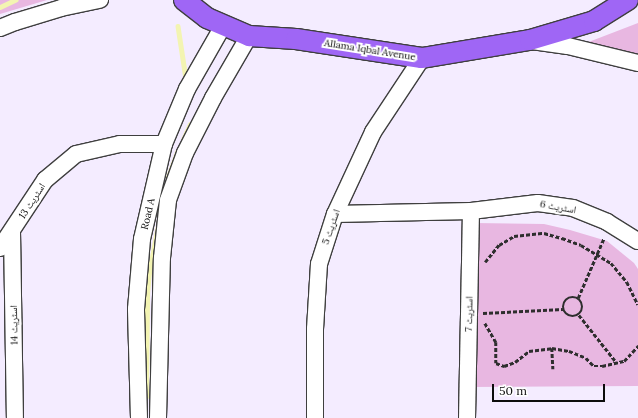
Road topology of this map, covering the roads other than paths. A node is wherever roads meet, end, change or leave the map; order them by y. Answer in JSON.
{"nodes":[{"id":1,"x":100,"y":0,"type":"edge"},
{"id":2,"x":184,"y":0,"type":"edge"},
{"id":3,"x":628,"y":0,"type":"edge"},
{"id":4,"x":223,"y":26,"type":"junction"},
{"id":5,"x":0,"y":28,"type":"edge"},
{"id":6,"x":249,"y":36,"type":"junction"},
{"id":7,"x":530,"y":40,"type":"junction"},
{"id":8,"x":422,"y":58,"type":"junction"},
{"id":9,"x":638,"y":63,"type":"edge"},
{"id":10,"x":164,"y":144,"type":"junction"},
{"id":11,"x":471,"y":211,"type":"junction"},
{"id":12,"x":335,"y":214,"type":"junction"},
{"id":13,"x":12,"y":232,"type":"junction"},
{"id":14,"x":638,"y":241,"type":"edge"},
{"id":15,"x":0,"y":248,"type":"edge"},
{"id":16,"x":15,"y":418,"type":"edge"},
{"id":17,"x":139,"y":418,"type":"edge"},
{"id":18,"x":158,"y":418,"type":"edge"},
{"id":19,"x":315,"y":418,"type":"edge"},
{"id":20,"x":467,"y":418,"type":"edge"}],
"edges":[{"from":1,"to":5,"type":"street"},
{"from":2,"to":4,"type":"main road","name":"Allama Iqbal Avenue"},
{"from":3,"to":7,"type":"main road","name":"Allama Iqbal Avenue"},
{"from":4,"to":6,"type":"main road","name":"Allama Iqbal Avenue"},
{"from":4,"to":10,"type":"street","name":"Road A"},
{"from":6,"to":8,"type":"main road","name":"Allama Iqbal Avenue"},
{"from":6,"to":18,"type":"street","name":"Road A"},
{"from":7,"to":8,"type":"main road","name":"Allama Iqbal Avenue"},
{"from":7,"to":9,"type":"street"},
{"from":8,"to":12,"type":"street","name":"اسٹریٹ 5"},
{"from":10,"to":13,"type":"street","name":"اسٹریٹ 13"},
{"from":10,"to":17,"type":"street","name":"Road A"},
{"from":11,"to":12,"type":"street","name":"اسٹریٹ 6"},
{"from":11,"to":14,"type":"street","name":"اسٹریٹ 6"},
{"from":11,"to":20,"type":"street","name":"اسٹریٹ 7"},
{"from":12,"to":19,"type":"street","name":"اسٹریٹ 5"},
{"from":13,"to":15,"type":"street","name":"اسٹریٹ 13"},
{"from":13,"to":16,"type":"street","name":"اسٹریٹ 14"}]}
